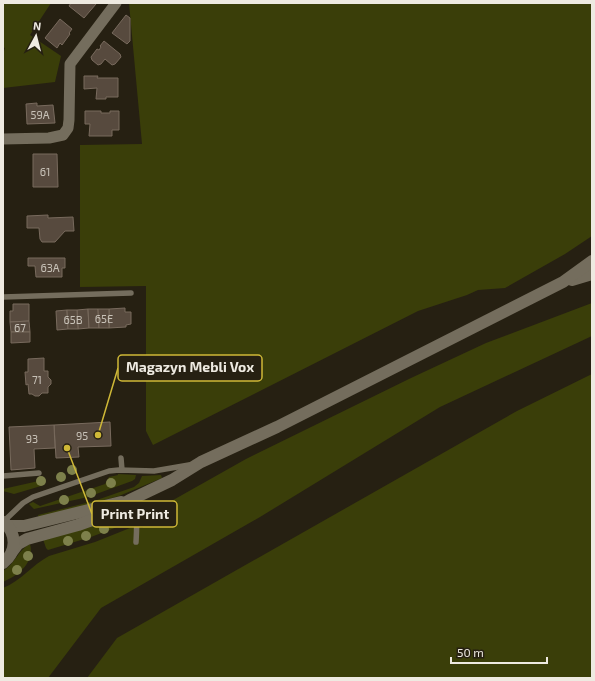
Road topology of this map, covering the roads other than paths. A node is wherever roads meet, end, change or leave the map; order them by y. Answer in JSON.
{"nodes":[{"id":1,"x":116,"y":3,"type":"edge"},
{"id":2,"x":3,"y":139,"type":"edge"},
{"id":3,"x":592,"y":261,"type":"edge"},
{"id":4,"x":592,"y":274,"type":"edge"},
{"id":5,"x":563,"y":282,"type":"junction"},
{"id":6,"x":131,"y":293,"type":"dead end"},
{"id":7,"x":3,"y":297,"type":"edge"},
{"id":8,"x":121,"y":458,"type":"dead end"},
{"id":9,"x":201,"y":462,"type":"junction"},
{"id":10,"x":122,"y":470,"type":"junction"},
{"id":11,"x":39,"y":473,"type":"dead end"},
{"id":12,"x":3,"y":476,"type":"edge"},
{"id":13,"x":130,"y":500,"type":"junction"},
{"id":14,"x":5,"y":523,"type":"edge"},
{"id":15,"x":136,"y":542,"type":"dead end"},
{"id":16,"x":12,"y":552,"type":"junction"},
{"id":17,"x":3,"y":563,"type":"edge"}],
"edges":[{"from":1,"to":2,"type":"street"},
{"from":3,"to":5,"type":"main road"},
{"from":4,"to":5,"type":"main road"},
{"from":5,"to":9,"type":"main road"},
{"from":6,"to":7,"type":"lane"},
{"from":8,"to":10,"type":"lane"},
{"from":9,"to":10,"type":"lane"},
{"from":9,"to":13,"type":"main road"},
{"from":10,"to":14,"type":"lane"},
{"from":11,"to":12,"type":"lane"},
{"from":13,"to":14,"type":"main road"},
{"from":13,"to":15,"type":"lane"},
{"from":13,"to":16,"type":"main road"},
{"from":14,"to":16,"type":"main road"},
{"from":16,"to":17,"type":"main road"}]}
